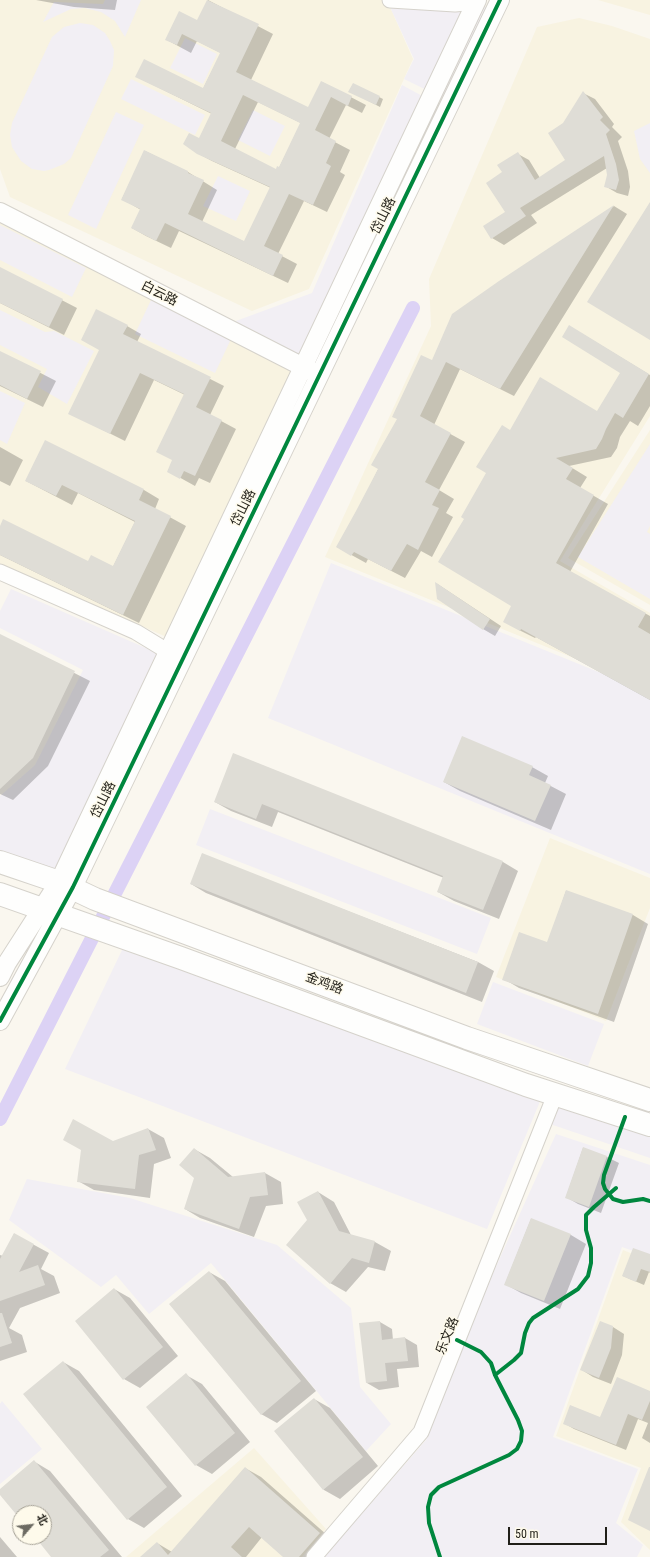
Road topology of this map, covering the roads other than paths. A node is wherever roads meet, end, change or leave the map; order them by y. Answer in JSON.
{"nodes":[{"id":1,"x":390,"y":0,"type":"edge"},
{"id":2,"x":500,"y":0,"type":"edge"},
{"id":3,"x":477,"y":1,"type":"edge"},
{"id":4,"x":0,"y":212,"type":"edge"},
{"id":5,"x":311,"y":371,"type":"junction"},
{"id":6,"x":0,"y":572,"type":"edge"},
{"id":7,"x":175,"y":656,"type":"junction"},
{"id":8,"x":0,"y":862,"type":"edge"},
{"id":9,"x":66,"y":884,"type":"junction"},
{"id":10,"x":0,"y":894,"type":"edge"},
{"id":11,"x":59,"y":914,"type":"junction"},
{"id":12,"x":0,"y":977,"type":"edge"},
{"id":13,"x":0,"y":1021,"type":"edge"},
{"id":14,"x":555,"y":1094,"type":"junction"},
{"id":15,"x":650,"y":1100,"type":"edge"},
{"id":16,"x":650,"y":1125,"type":"edge"},
{"id":17,"x":314,"y":1557,"type":"edge"}],
"edges":[{"from":1,"to":3,"type":"street"},
{"from":2,"to":5,"type":"street","name":"岱山路"},
{"from":3,"to":5,"type":"street","name":"岱山路"},
{"from":4,"to":5,"type":"street","name":"白云路"},
{"from":5,"to":7,"type":"street","name":"岱山路"},
{"from":6,"to":7,"type":"street"},
{"from":7,"to":9,"type":"street","name":"岱山路"},
{"from":8,"to":9,"type":"main road","name":"金鸡路"},
{"from":9,"to":11,"type":"street","name":"岱山路"},
{"from":9,"to":15,"type":"main road","name":"金鸡路"},
{"from":10,"to":11,"type":"main road","name":"金鸡路"},
{"from":11,"to":12,"type":"street","name":"岱山路"},
{"from":11,"to":13,"type":"street","name":"岱山路"},
{"from":11,"to":14,"type":"main road","name":"金鸡路"},
{"from":14,"to":16,"type":"main road","name":"金鸡路"},
{"from":14,"to":17,"type":"street","name":"乐文路"}]}
